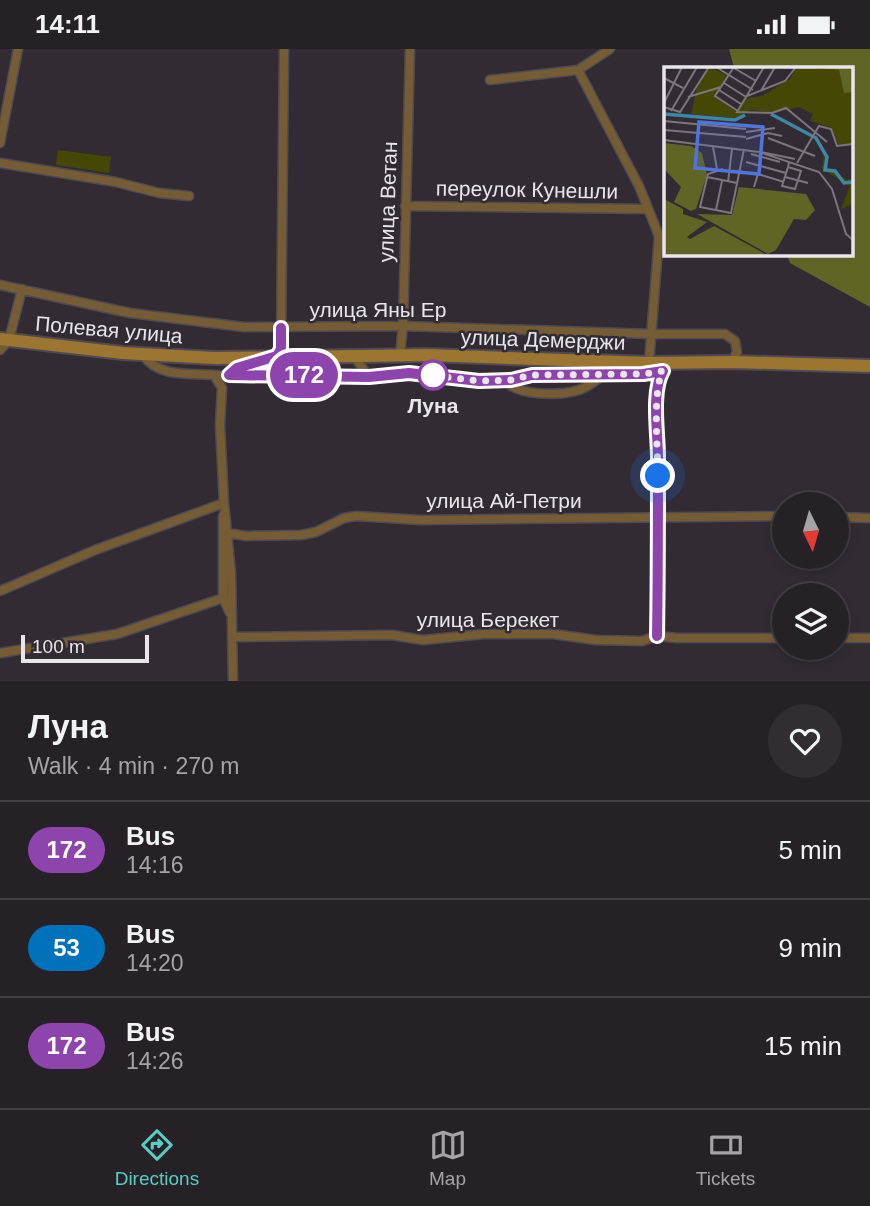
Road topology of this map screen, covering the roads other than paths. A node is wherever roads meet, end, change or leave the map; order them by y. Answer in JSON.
{"nodes":[{"id":1,"x":18,"y":49,"type":"edge"},
{"id":2,"x":284,"y":49,"type":"edge"},
{"id":3,"x":410,"y":49,"type":"edge"},
{"id":4,"x":610,"y":49,"type":"edge"},
{"id":5,"x":578,"y":69,"type":"junction"},
{"id":6,"x":490,"y":81,"type":"dead end"},
{"id":7,"x":0,"y":143,"type":"edge"},
{"id":8,"x":0,"y":163,"type":"edge"},
{"id":9,"x":189,"y":196,"type":"dead end"},
{"id":10,"x":405,"y":206,"type":"junction"},
{"id":11,"x":648,"y":209,"type":"junction"},
{"id":12,"x":0,"y":285,"type":"edge"},
{"id":13,"x":22,"y":289,"type":"junction"},
{"id":14,"x":403,"y":326,"type":"junction"},
{"id":15,"x":281,"y":328,"type":"junction"},
{"id":16,"x":653,"y":334,"type":"junction"},
{"id":17,"x":4,"y":339,"type":"edge"},
{"id":18,"x":0,"y":350,"type":"edge"},
{"id":19,"x":143,"y":355,"type":"junction"},
{"id":20,"x":400,"y":355,"type":"junction"},
{"id":21,"x":277,"y":356,"type":"junction"},
{"id":22,"x":354,"y":356,"type":"junction"},
{"id":23,"x":214,"y":358,"type":"joint"},
{"id":24,"x":733,"y":362,"type":"junction"},
{"id":25,"x":649,"y":363,"type":"junction"},
{"id":26,"x":870,"y":366,"type":"edge"},
{"id":27,"x":667,"y":367,"type":"junction"},
{"id":28,"x":214,"y":375,"type":"junction"},
{"id":29,"x":229,"y":375,"type":"junction"},
{"id":30,"x":603,"y":375,"type":"junction"},
{"id":31,"x":369,"y":377,"type":"junction"},
{"id":32,"x":506,"y":381,"type":"junction"},
{"id":33,"x":222,"y":388,"type":"junction"},
{"id":34,"x":224,"y":503,"type":"junction"},
{"id":35,"x":772,"y":516,"type":"edge"},
{"id":36,"x":849,"y":517,"type":"edge"},
{"id":37,"x":658,"y":518,"type":"junction"},
{"id":38,"x":870,"y":518,"type":"edge"},
{"id":39,"x":228,"y":533,"type":"junction"},
{"id":40,"x":0,"y":591,"type":"edge"},
{"id":41,"x":223,"y":598,"type":"junction"},
{"id":42,"x":231,"y":614,"type":"junction"},
{"id":43,"x":657,"y":636,"type":"junction"},
{"id":44,"x":232,"y":637,"type":"junction"},
{"id":45,"x":772,"y":638,"type":"edge"},
{"id":46,"x":849,"y":638,"type":"edge"},
{"id":47,"x":870,"y":638,"type":"edge"},
{"id":48,"x":0,"y":653,"type":"edge"},
{"id":49,"x":233,"y":681,"type":"edge"}],
"edges":[{"from":1,"to":7,"type":"street"},
{"from":2,"to":15,"type":"street"},
{"from":3,"to":10,"type":"street","name":"улица Ветан"},
{"from":4,"to":5,"type":"street"},
{"from":5,"to":6,"type":"street"},
{"from":5,"to":11,"type":"street"},
{"from":8,"to":9,"type":"street"},
{"from":10,"to":11,"type":"street","name":"переулок Кунешли"},
{"from":10,"to":14,"type":"street","name":"улица Ветан"},
{"from":11,"to":16,"type":"street"},
{"from":12,"to":13,"type":"street","name":"улица Яны Ер"},
{"from":13,"to":15,"type":"street","name":"улица Яны Ер"},
{"from":13,"to":17,"type":"street"},
{"from":14,"to":15,"type":"street","name":"улица Яны Ер"},
{"from":14,"to":16,"type":"street","name":"улица Яны Ер"},
{"from":14,"to":20,"type":"street","name":"улица Ветан"},
{"from":15,"to":21,"type":"street"},
{"from":16,"to":24,"type":"street","name":"улица Яны Ер"},
{"from":16,"to":25,"type":"street"},
{"from":17,"to":18,"type":"street"},
{"from":17,"to":19,"type":"main road","name":"Полевая улица"},
{"from":19,"to":23,"type":"main road","name":"Полевая улица"},
{"from":19,"to":28,"type":"street"},
{"from":20,"to":22,"type":"main road","name":"улица Демерджи"},
{"from":20,"to":25,"type":"main road","name":"улица Демерджи"},
{"from":21,"to":22,"type":"main road","name":"улица Демерджи"},
{"from":21,"to":23,"type":"main road","name":"улица Демерджи"},
{"from":21,"to":29,"type":"street"},
{"from":22,"to":31,"type":"street"},
{"from":24,"to":26,"type":"main road","name":"улица Демерджи"},
{"from":24,"to":27,"type":"main road","name":"улица Демерджи"},
{"from":25,"to":27,"type":"main road","name":"улица Демерджи"},
{"from":27,"to":30,"type":"street"},
{"from":27,"to":37,"type":"street"},
{"from":28,"to":29,"type":"street"},
{"from":28,"to":33,"type":"street"},
{"from":29,"to":31,"type":"street"},
{"from":29,"to":33,"type":"street"},
{"from":30,"to":32,"type":"street"},
{"from":30,"to":32,"type":"street"},
{"from":31,"to":32,"type":"street"},
{"from":33,"to":34,"type":"street"},
{"from":34,"to":39,"type":"street"},
{"from":34,"to":40,"type":"street"},
{"from":34,"to":41,"type":"street"},
{"from":35,"to":37,"type":"street","name":"улица Ай-Петри"},
{"from":36,"to":38,"type":"street"},
{"from":37,"to":39,"type":"street","name":"улица Ай-Петри"},
{"from":37,"to":43,"type":"street"},
{"from":39,"to":42,"type":"street"},
{"from":41,"to":42,"type":"street"},
{"from":41,"to":48,"type":"street"},
{"from":42,"to":44,"type":"street"},
{"from":43,"to":44,"type":"street","name":"улица Берекет"},
{"from":43,"to":45,"type":"street","name":"улица Берекет"},
{"from":44,"to":49,"type":"street"},
{"from":46,"to":47,"type":"street"}]}
